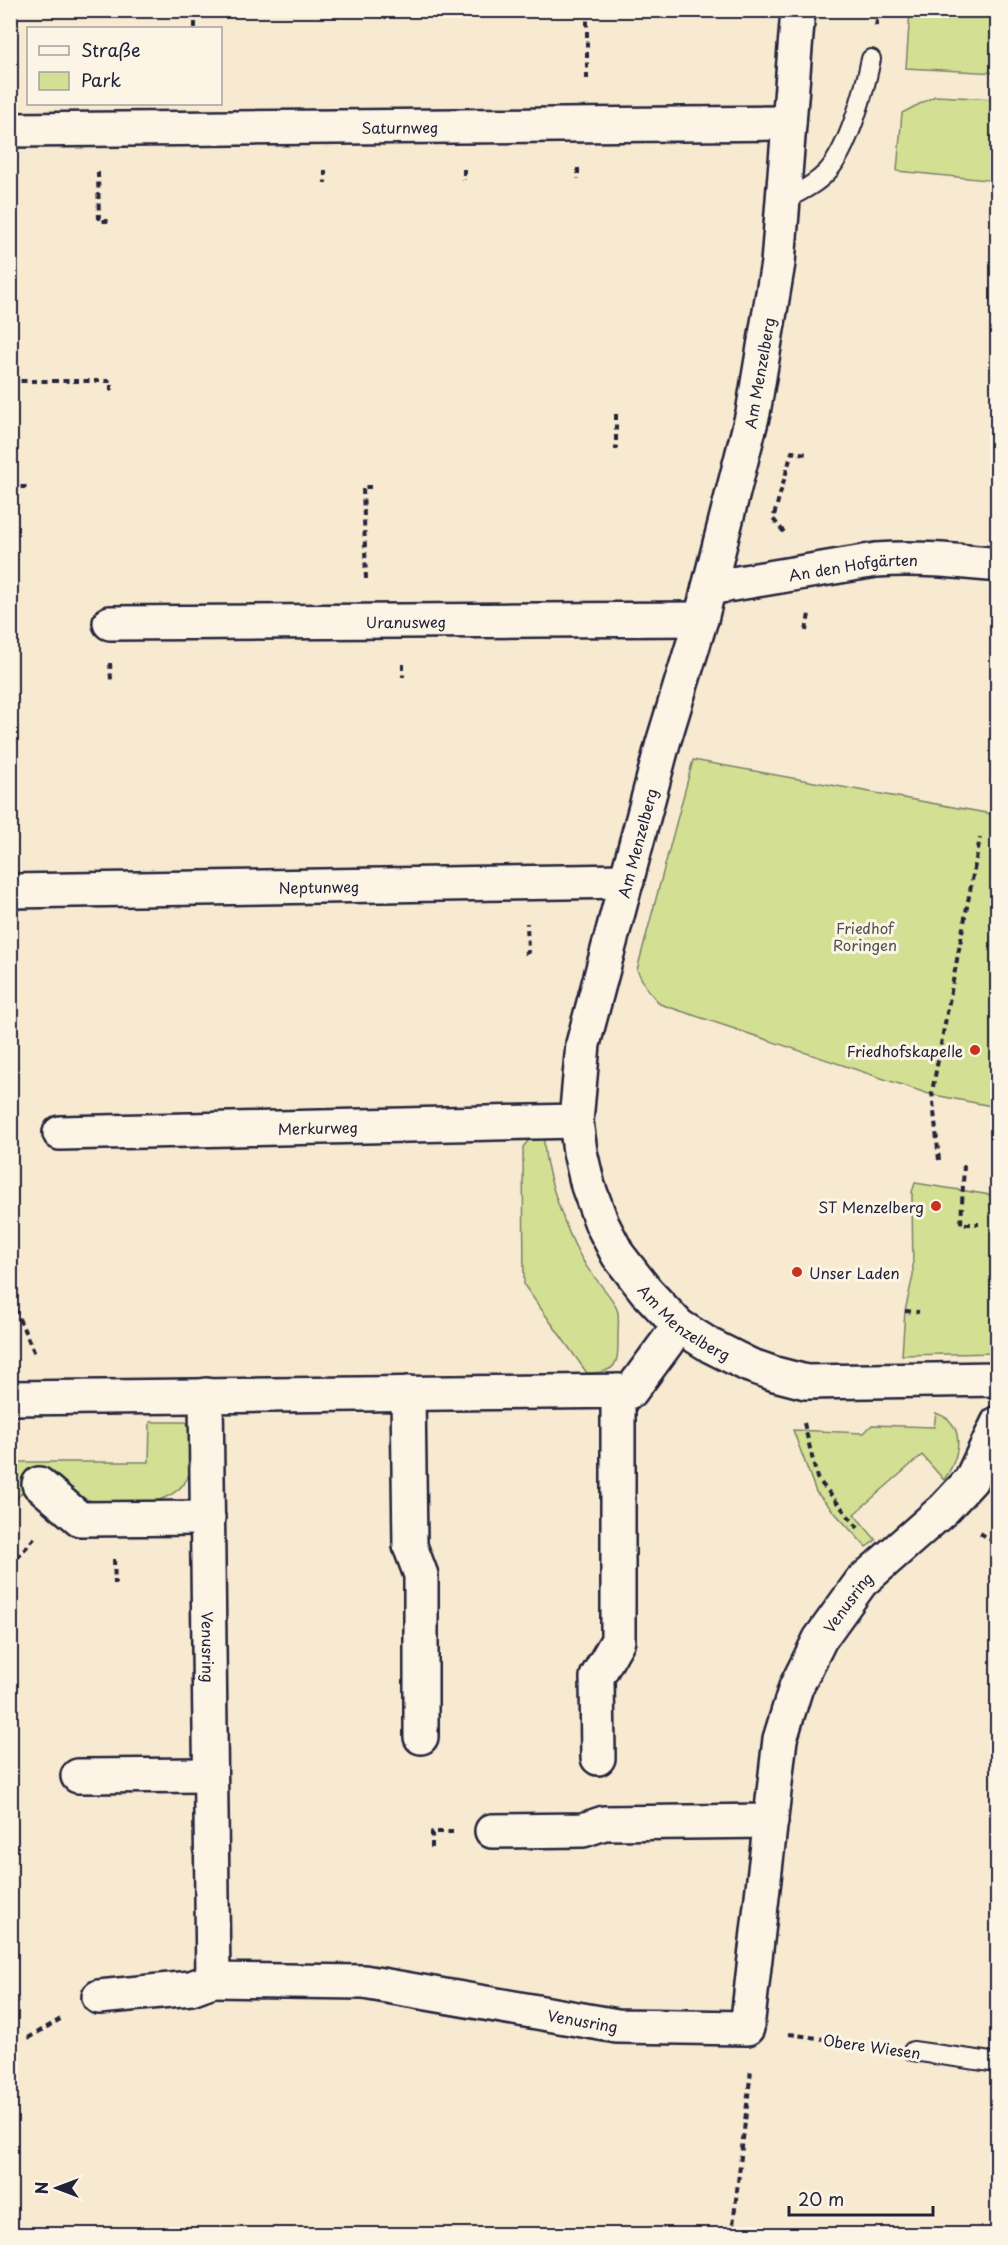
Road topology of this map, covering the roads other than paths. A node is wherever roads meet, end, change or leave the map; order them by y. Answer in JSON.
{"nodes":[{"id":1,"x":798,"y":10,"type":"edge"},
{"id":2,"x":871,"y":59,"type":"dead end"},
{"id":3,"x":789,"y":123,"type":"junction"},
{"id":4,"x":10,"y":130,"type":"edge"},
{"id":5,"x":784,"y":200,"type":"junction"},
{"id":6,"x":998,"y":565,"type":"edge"},
{"id":7,"x":709,"y":588,"type":"junction"},
{"id":8,"x":701,"y":619,"type":"junction"},
{"id":9,"x":110,"y":623,"type":"dead end"},
{"id":10,"x":627,"y":881,"type":"junction"},
{"id":11,"x":10,"y":891,"type":"edge"},
{"id":12,"x":576,"y":1121,"type":"junction"},
{"id":13,"x":60,"y":1133,"type":"dead end"},
{"id":14,"x":679,"y":1326,"type":"junction"},
{"id":15,"x":998,"y":1379,"type":"edge"},
{"id":16,"x":618,"y":1390,"type":"junction"},
{"id":17,"x":408,"y":1393,"type":"junction"},
{"id":18,"x":206,"y":1395,"type":"junction"},
{"id":19,"x":10,"y":1398,"type":"edge"},
{"id":20,"x":998,"y":1423,"type":"edge"},
{"id":21,"x":39,"y":1484,"type":"dead end"},
{"id":22,"x":208,"y":1518,"type":"junction"},
{"id":23,"x":421,"y":1737,"type":"dead end"},
{"id":24,"x":598,"y":1758,"type":"dead end"},
{"id":25,"x":210,"y":1775,"type":"junction"},
{"id":26,"x":78,"y":1776,"type":"dead end"},
{"id":27,"x":771,"y":1821,"type":"junction"},
{"id":28,"x":492,"y":1831,"type":"dead end"},
{"id":29,"x":213,"y":1980,"type":"junction"},
{"id":30,"x":99,"y":1996,"type":"dead end"},
{"id":31,"x":913,"y":2051,"type":"road end"},
{"id":32,"x":998,"y":2063,"type":"edge"}],
"edges":[{"from":1,"to":3,"type":"street","name":"Am Menzelberg"},
{"from":2,"to":5,"type":"lane"},
{"from":3,"to":4,"type":"street","name":"Saturnweg"},
{"from":3,"to":5,"type":"street","name":"Am Menzelberg"},
{"from":5,"to":7,"type":"street","name":"Am Menzelberg"},
{"from":6,"to":7,"type":"street","name":"An den Hofgärten"},
{"from":7,"to":8,"type":"street","name":"Am Menzelberg"},
{"from":8,"to":9,"type":"street","name":"Uranusweg"},
{"from":8,"to":10,"type":"street","name":"Am Menzelberg"},
{"from":10,"to":11,"type":"street","name":"Neptunweg"},
{"from":10,"to":12,"type":"street","name":"Am Menzelberg"},
{"from":12,"to":13,"type":"street","name":"Merkurweg"},
{"from":12,"to":14,"type":"street","name":"Am Menzelberg"},
{"from":14,"to":15,"type":"street","name":"Am Menzelberg"},
{"from":14,"to":16,"type":"street"},
{"from":16,"to":17,"type":"street"},
{"from":16,"to":24,"type":"street"},
{"from":17,"to":18,"type":"street"},
{"from":17,"to":23,"type":"street"},
{"from":18,"to":19,"type":"street"},
{"from":18,"to":22,"type":"street","name":"Venusring"},
{"from":20,"to":27,"type":"street","name":"Venusring"},
{"from":21,"to":22,"type":"street"},
{"from":22,"to":25,"type":"street","name":"Venusring"},
{"from":25,"to":26,"type":"street"},
{"from":25,"to":29,"type":"street","name":"Venusring"},
{"from":27,"to":28,"type":"street"},
{"from":27,"to":29,"type":"street","name":"Venusring"},
{"from":29,"to":30,"type":"street","name":"Venusring"},
{"from":31,"to":32,"type":"lane","name":"Obere Wiesen"}]}
